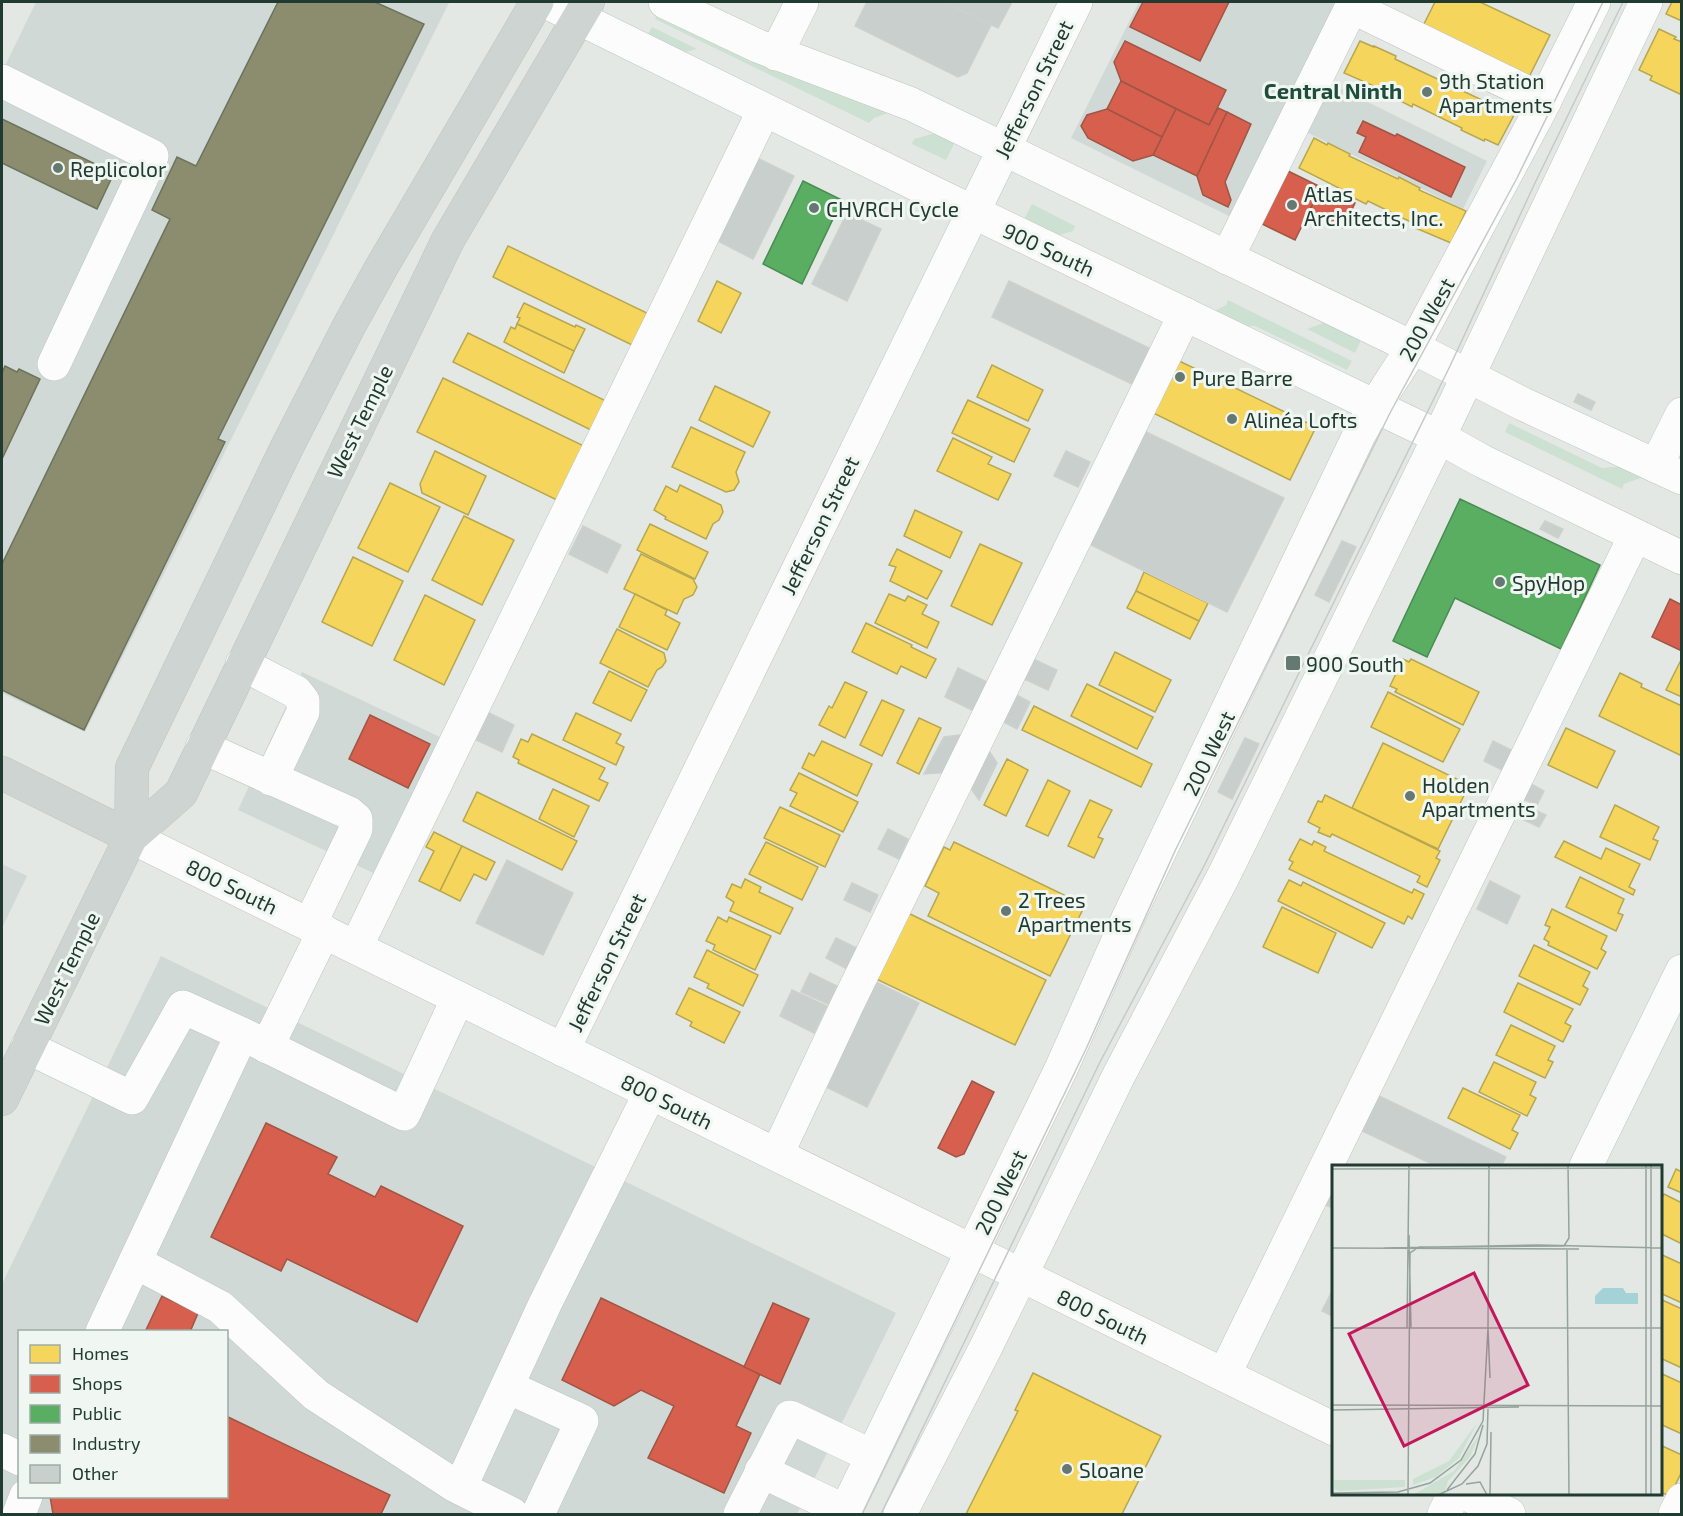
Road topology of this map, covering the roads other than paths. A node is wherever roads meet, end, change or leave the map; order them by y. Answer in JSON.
{"nodes":[{"id":1,"x":537,"y":2,"type":"edge"},
{"id":2,"x":546,"y":2,"type":"edge"},
{"id":3,"x":665,"y":2,"type":"edge"},
{"id":4,"x":802,"y":2,"type":"edge"},
{"id":5,"x":1076,"y":2,"type":"edge"},
{"id":6,"x":1594,"y":2,"type":"edge"},
{"id":7,"x":1646,"y":2,"type":"edge"},
{"id":8,"x":1353,"y":4,"type":"edge"},
{"id":9,"x":584,"y":9,"type":"edge"},
{"id":10,"x":701,"y":9,"type":"edge"},
{"id":11,"x":776,"y":54,"type":"junction"},
{"id":12,"x":2,"y":81,"type":"edge"},
{"id":13,"x":1545,"y":101,"type":"junction"},
{"id":14,"x":764,"y":110,"type":"junction"},
{"id":15,"x":1004,"y":150,"type":"junction"},
{"id":16,"x":973,"y":213,"type":"junction"},
{"id":17,"x":1227,"y":258,"type":"junction"},
{"id":18,"x":1185,"y":314,"type":"junction"},
{"id":19,"x":1413,"y":347,"type":"junction"},
{"id":20,"x":54,"y":364,"type":"dead end"},
{"id":21,"x":1468,"y":375,"type":"junction"},
{"id":22,"x":1375,"y":406,"type":"junction"},
{"id":23,"x":1682,"y":414,"type":"edge"},
{"id":24,"x":1439,"y":437,"type":"junction"},
{"id":25,"x":1669,"y":472,"type":"edge"},
{"id":26,"x":1628,"y":532,"type":"junction"},
{"id":27,"x":1682,"y":558,"type":"edge"},
{"id":28,"x":242,"y":664,"type":"junction"},
{"id":29,"x":202,"y":747,"type":"junction"},
{"id":30,"x":2,"y":773,"type":"edge"},
{"id":31,"x":271,"y":779,"type":"junction"},
{"id":32,"x":131,"y":837,"type":"junction"},
{"id":33,"x":317,"y":928,"type":"junction"},
{"id":34,"x":356,"y":946,"type":"junction"},
{"id":35,"x":1682,"y":971,"type":"edge"},
{"id":36,"x":458,"y":998,"type":"junction"},
{"id":37,"x":255,"y":1040,"type":"junction"},
{"id":38,"x":27,"y":1047,"type":"junction"},
{"id":39,"x":563,"y":1050,"type":"junction"},
{"id":40,"x":650,"y":1093,"type":"junction"},
{"id":41,"x":2,"y":1099,"type":"edge"},
{"id":42,"x":777,"y":1155,"type":"junction"},
{"id":43,"x":1587,"y":1165,"type":"edge"},
{"id":44,"x":972,"y":1250,"type":"junction"},
{"id":45,"x":135,"y":1262,"type":"junction"},
{"id":46,"x":1021,"y":1275,"type":"junction"},
{"id":47,"x":103,"y":1330,"type":"edge"},
{"id":48,"x":1224,"y":1375,"type":"junction"},
{"id":49,"x":508,"y":1387,"type":"junction"},
{"id":50,"x":1332,"y":1428,"type":"edge"},
{"id":51,"x":2,"y":1450,"type":"edge"},
{"id":52,"x":872,"y":1456,"type":"junction"},
{"id":53,"x":18,"y":1458,"type":"edge"},
{"id":54,"x":761,"y":1471,"type":"junction"},
{"id":55,"x":460,"y":1488,"type":"junction"},
{"id":56,"x":1454,"y":1495,"type":"edge"},
{"id":57,"x":1468,"y":1495,"type":"edge"},
{"id":58,"x":26,"y":1498,"type":"edge"},
{"id":59,"x":1682,"y":1500,"type":"edge"},
{"id":60,"x":844,"y":1513,"type":"edge"},
{"id":61,"x":19,"y":1515,"type":"edge"},
{"id":62,"x":512,"y":1515,"type":"edge"},
{"id":63,"x":538,"y":1515,"type":"edge"},
{"id":64,"x":740,"y":1515,"type":"edge"},
{"id":65,"x":900,"y":1515,"type":"edge"},
{"id":66,"x":1444,"y":1515,"type":"edge"},
{"id":67,"x":1509,"y":1515,"type":"edge"},
{"id":68,"x":1675,"y":1515,"type":"edge"}],
"edges":[{"from":1,"to":32,"type":"main road","name":"West Temple"},
{"from":2,"to":9,"type":"street","name":"900 South"},
{"from":3,"to":10,"type":"street"},
{"from":4,"to":11,"type":"street"},
{"from":5,"to":15,"type":"street","name":"Jefferson Street"},
{"from":6,"to":13,"type":"street","name":"200 West"},
{"from":7,"to":21,"type":"street"},
{"from":8,"to":13,"type":"street"},
{"from":8,"to":17,"type":"street"},
{"from":9,"to":14,"type":"street","name":"900 South"},
{"from":9,"to":28,"type":"main road","name":"West Temple"},
{"from":10,"to":11,"type":"street"},
{"from":11,"to":15,"type":"street"},
{"from":12,"to":20,"type":"street"},
{"from":13,"to":19,"type":"street","name":"200 West"},
{"from":14,"to":16,"type":"street","name":"900 South"},
{"from":14,"to":34,"type":"street"},
{"from":15,"to":16,"type":"street","name":"Jefferson Street"},
{"from":15,"to":17,"type":"street"},
{"from":16,"to":18,"type":"street","name":"900 South"},
{"from":16,"to":39,"type":"street","name":"Jefferson Street"},
{"from":17,"to":19,"type":"street"},
{"from":18,"to":22,"type":"street","name":"900 South"},
{"from":18,"to":42,"type":"street"},
{"from":19,"to":21,"type":"street"},
{"from":19,"to":22,"type":"street","name":"200 West"},
{"from":21,"to":24,"type":"street"},
{"from":21,"to":25,"type":"street"},
{"from":22,"to":24,"type":"street","name":"900 South"},
{"from":22,"to":44,"type":"street","name":"200 West"},
{"from":23,"to":25,"type":"street"},
{"from":24,"to":26,"type":"street","name":"900 South"},
{"from":24,"to":46,"type":"street"},
{"from":26,"to":27,"type":"street","name":"900 South"},
{"from":26,"to":48,"type":"street"},
{"from":28,"to":29,"type":"main road","name":"West Temple"},
{"from":28,"to":31,"type":"street"},
{"from":29,"to":31,"type":"street"},
{"from":29,"to":32,"type":"main road","name":"West Temple"},
{"from":30,"to":32,"type":"main road","name":"800 South"},
{"from":31,"to":33,"type":"street"},
{"from":32,"to":33,"type":"street","name":"800 South"},
{"from":32,"to":38,"type":"main road","name":"West Temple"},
{"from":33,"to":34,"type":"street","name":"800 South"},
{"from":33,"to":37,"type":"street"},
{"from":34,"to":36,"type":"street","name":"800 South"},
{"from":35,"to":43,"type":"street"},
{"from":36,"to":37,"type":"street"},
{"from":36,"to":39,"type":"street","name":"800 South"},
{"from":37,"to":38,"type":"street"},
{"from":37,"to":45,"type":"street"},
{"from":38,"to":41,"type":"main road","name":"West Temple"},
{"from":39,"to":40,"type":"street","name":"800 South"},
{"from":40,"to":42,"type":"street","name":"800 South"},
{"from":40,"to":49,"type":"street"},
{"from":42,"to":44,"type":"street","name":"800 South"},
{"from":44,"to":46,"type":"street","name":"800 South"},
{"from":44,"to":52,"type":"street","name":"200 West"},
{"from":45,"to":47,"type":"street"},
{"from":45,"to":55,"type":"street"},
{"from":46,"to":48,"type":"street","name":"800 South"},
{"from":46,"to":65,"type":"street"},
{"from":48,"to":50,"type":"street","name":"800 South"},
{"from":49,"to":55,"type":"street"},
{"from":49,"to":63,"type":"street"},
{"from":51,"to":53,"type":"street"},
{"from":52,"to":54,"type":"street"},
{"from":52,"to":60,"type":"street","name":"200 West"},
{"from":54,"to":60,"type":"street"},
{"from":54,"to":64,"type":"street"},
{"from":55,"to":62,"type":"street"},
{"from":56,"to":66,"type":"street"},
{"from":57,"to":67,"type":"street"},
{"from":58,"to":61,"type":"street"},
{"from":59,"to":68,"type":"street"}]}
